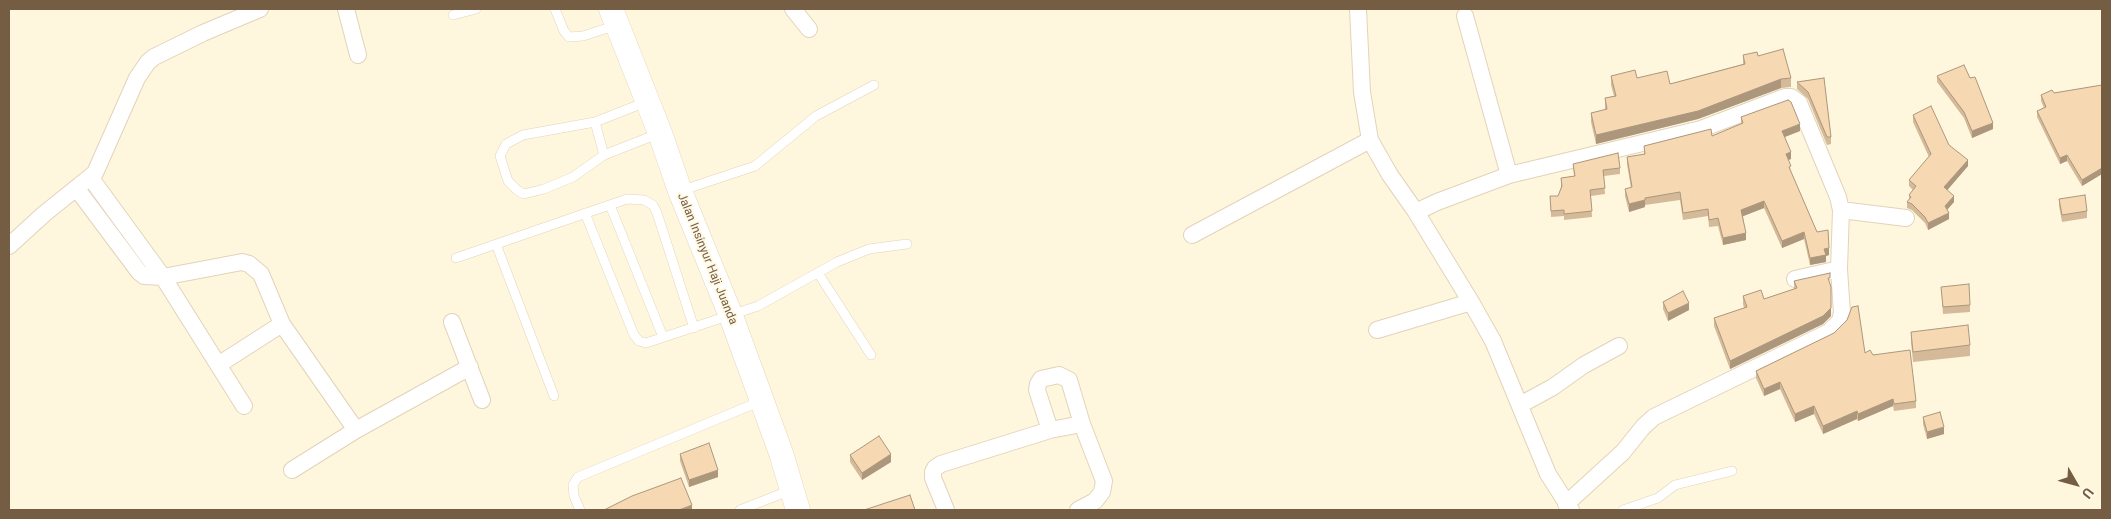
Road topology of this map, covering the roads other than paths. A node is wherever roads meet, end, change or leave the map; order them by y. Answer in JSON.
{"nodes":[{"id":1,"x":260,"y":9,"type":"edge"},
{"id":2,"x":346,"y":9,"type":"edge"},
{"id":3,"x":476,"y":9,"type":"edge"},
{"id":4,"x":555,"y":9,"type":"edge"},
{"id":5,"x":793,"y":9,"type":"edge"},
{"id":6,"x":1358,"y":9,"type":"edge"},
{"id":7,"x":453,"y":15,"type":"dead end"},
{"id":8,"x":1464,"y":16,"type":"dead end"},
{"id":9,"x":614,"y":17,"type":"edge"},
{"id":10,"x":808,"y":29,"type":"dead end"},
{"id":11,"x":358,"y":55,"type":"dead end"},
{"id":12,"x":874,"y":85,"type":"dead end"},
{"id":13,"x":647,"y":101,"type":"junction"},
{"id":14,"x":595,"y":122,"type":"junction"},
{"id":15,"x":660,"y":133,"type":"junction"},
{"id":16,"x":1370,"y":140,"type":"junction"},
{"id":17,"x":604,"y":155,"type":"junction"},
{"id":18,"x":1509,"y":175,"type":"junction"},
{"id":19,"x":90,"y":177,"type":"junction"},
{"id":20,"x":76,"y":188,"type":"junction"},
{"id":21,"x":680,"y":191,"type":"junction"},
{"id":22,"x":610,"y":205,"type":"junction"},
{"id":23,"x":1841,"y":210,"type":"junction"},
{"id":24,"x":1416,"y":212,"type":"junction"},
{"id":25,"x":586,"y":214,"type":"junction"},
{"id":26,"x":1906,"y":218,"type":"dead end"},
{"id":27,"x":1192,"y":236,"type":"dead end"},
{"id":28,"x":496,"y":244,"type":"junction"},
{"id":29,"x":907,"y":244,"type":"dead end"},
{"id":30,"x":9,"y":246,"type":"edge"},
{"id":31,"x":456,"y":258,"type":"dead end"},
{"id":32,"x":1839,"y":269,"type":"junction"},
{"id":33,"x":818,"y":273,"type":"junction"},
{"id":34,"x":163,"y":277,"type":"junction"},
{"id":35,"x":1796,"y":279,"type":"edge"},
{"id":36,"x":1471,"y":302,"type":"junction"},
{"id":37,"x":731,"y":316,"type":"junction"},
{"id":38,"x":452,"y":322,"type":"dead end"},
{"id":39,"x":282,"y":324,"type":"junction"},
{"id":40,"x":694,"y":328,"type":"junction"},
{"id":41,"x":1376,"y":330,"type":"dead end"},
{"id":42,"x":663,"y":337,"type":"junction"},
{"id":43,"x":1619,"y":346,"type":"dead end"},
{"id":44,"x":871,"y":355,"type":"dead end"},
{"id":45,"x":218,"y":365,"type":"junction"},
{"id":46,"x":470,"y":367,"type":"junction"},
{"id":47,"x":554,"y":396,"type":"dead end"},
{"id":48,"x":482,"y":400,"type":"dead end"},
{"id":49,"x":761,"y":401,"type":"junction"},
{"id":50,"x":1520,"y":405,"type":"junction"},
{"id":51,"x":244,"y":406,"type":"dead end"},
{"id":52,"x":1082,"y":424,"type":"junction"},
{"id":53,"x":356,"y":430,"type":"junction"},
{"id":54,"x":1050,"y":430,"type":"junction"},
{"id":55,"x":292,"y":470,"type":"dead end"},
{"id":56,"x":1732,"y":471,"type":"dead end"},
{"id":57,"x":795,"y":500,"type":"edge"},
{"id":58,"x":1569,"y":507,"type":"edge"},
{"id":59,"x":580,"y":510,"type":"edge"},
{"id":60,"x":740,"y":510,"type":"edge"},
{"id":61,"x":946,"y":510,"type":"edge"},
{"id":62,"x":1078,"y":510,"type":"edge"},
{"id":63,"x":1624,"y":510,"type":"edge"}],
"edges":[{"from":1,"to":19,"type":"street"},
{"from":2,"to":11,"type":"street"},
{"from":3,"to":7,"type":"lane"},
{"from":4,"to":9,"type":"lane"},
{"from":5,"to":10,"type":"street"},
{"from":6,"to":16,"type":"street"},
{"from":8,"to":18,"type":"street"},
{"from":9,"to":13,"type":"main road","name":"Jalan Insinyur Haji Juanda"},
{"from":12,"to":21,"type":"lane"},
{"from":13,"to":14,"type":"lane"},
{"from":13,"to":15,"type":"main road","name":"Jalan Insinyur Haji Juanda"},
{"from":14,"to":17,"type":"lane"},
{"from":14,"to":17,"type":"lane"},
{"from":15,"to":17,"type":"lane"},
{"from":15,"to":21,"type":"main road","name":"Jalan Insinyur Haji Juanda"},
{"from":16,"to":24,"type":"street"},
{"from":16,"to":27,"type":"street"},
{"from":18,"to":23,"type":"street"},
{"from":18,"to":24,"type":"street"},
{"from":19,"to":20,"type":"street"},
{"from":19,"to":34,"type":"street"},
{"from":20,"to":30,"type":"street"},
{"from":20,"to":34,"type":"street"},
{"from":21,"to":37,"type":"main road","name":"Jalan Insinyur Haji Juanda"},
{"from":22,"to":25,"type":"lane"},
{"from":22,"to":40,"type":"lane"},
{"from":22,"to":42,"type":"lane"},
{"from":23,"to":26,"type":"street"},
{"from":23,"to":32,"type":"street"},
{"from":24,"to":36,"type":"street"},
{"from":25,"to":28,"type":"lane"},
{"from":25,"to":42,"type":"lane"},
{"from":28,"to":31,"type":"lane"},
{"from":28,"to":47,"type":"lane"},
{"from":29,"to":33,"type":"lane"},
{"from":32,"to":35,"type":"street"},
{"from":32,"to":58,"type":"street"},
{"from":33,"to":37,"type":"lane"},
{"from":33,"to":44,"type":"lane"},
{"from":34,"to":39,"type":"street"},
{"from":34,"to":45,"type":"street"},
{"from":36,"to":41,"type":"street"},
{"from":36,"to":50,"type":"street"},
{"from":37,"to":40,"type":"lane"},
{"from":37,"to":49,"type":"main road","name":"Jalan Insinyur Haji Juanda"},
{"from":38,"to":46,"type":"street"},
{"from":39,"to":45,"type":"street"},
{"from":39,"to":53,"type":"street"},
{"from":40,"to":42,"type":"lane"},
{"from":43,"to":50,"type":"street"},
{"from":45,"to":51,"type":"street"},
{"from":46,"to":48,"type":"street"},
{"from":46,"to":53,"type":"street"},
{"from":49,"to":57,"type":"main road","name":"Jalan Insinyur Haji Juanda"},
{"from":49,"to":59,"type":"lane"},
{"from":50,"to":58,"type":"street"},
{"from":52,"to":54,"type":"street"},
{"from":52,"to":54,"type":"street"},
{"from":52,"to":62,"type":"street"},
{"from":53,"to":55,"type":"street"},
{"from":54,"to":61,"type":"street"},
{"from":56,"to":63,"type":"lane"},
{"from":57,"to":60,"type":"lane"}]}
